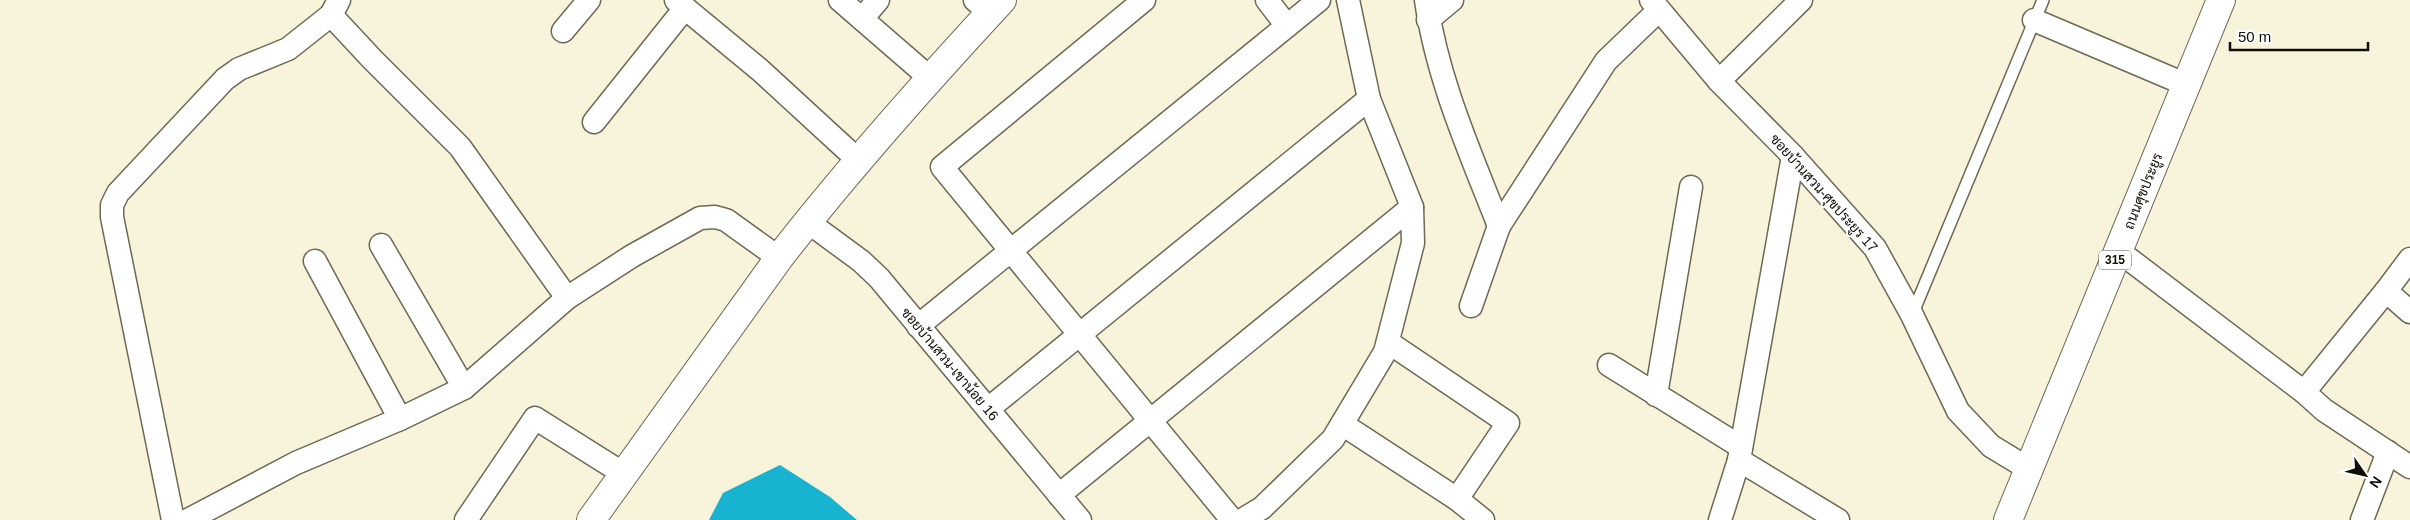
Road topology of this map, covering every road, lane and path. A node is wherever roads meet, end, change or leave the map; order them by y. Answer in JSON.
{"nodes":[{"id":1,"x":589,"y":0,"type":"edge"},
{"id":2,"x":840,"y":0,"type":"edge"},
{"id":3,"x":878,"y":0,"type":"edge"},
{"id":4,"x":1144,"y":0,"type":"edge"},
{"id":5,"x":1267,"y":0,"type":"edge"},
{"id":6,"x":1319,"y":0,"type":"edge"},
{"id":7,"x":1348,"y":0,"type":"edge"},
{"id":8,"x":1452,"y":0,"type":"edge"},
{"id":9,"x":1802,"y":0,"type":"edge"},
{"id":10,"x":2221,"y":0,"type":"edge"},
{"id":11,"x":2234,"y":0,"type":"edge"},
{"id":12,"x":337,"y":4,"type":"edge"},
{"id":13,"x":681,"y":4,"type":"edge"},
{"id":14,"x":989,"y":4,"type":"edge"},
{"id":15,"x":1655,"y":5,"type":"edge"},
{"id":16,"x":1427,"y":10,"type":"edge"},
{"id":17,"x":2038,"y":10,"type":"edge"},
{"id":18,"x":862,"y":19,"type":"junction"},
{"id":19,"x":1287,"y":26,"type":"junction"},
{"id":20,"x":563,"y":31,"type":"dead end"},
{"id":21,"x":930,"y":78,"type":"junction"},
{"id":22,"x":1719,"y":81,"type":"junction"},
{"id":23,"x":2187,"y":85,"type":"junction"},
{"id":24,"x":1369,"y":99,"type":"junction"},
{"id":25,"x":594,"y":122,"type":"dead end"},
{"id":26,"x":1793,"y":156,"type":"junction"},
{"id":27,"x":859,"y":162,"type":"junction"},
{"id":28,"x":1691,"y":187,"type":"dead end"},
{"id":29,"x":1412,"y":206,"type":"junction"},
{"id":30,"x":808,"y":222,"type":"junction"},
{"id":31,"x":1499,"y":226,"type":"junction"},
{"id":32,"x":381,"y":245,"type":"dead end"},
{"id":33,"x":1011,"y":250,"type":"junction"},
{"id":34,"x":779,"y":258,"type":"junction"},
{"id":35,"x":2128,"y":259,"type":"junction"},
{"id":36,"x":2410,"y":259,"type":"edge"},
{"id":37,"x":315,"y":262,"type":"dead end"},
{"id":38,"x":2386,"y":292,"type":"junction"},
{"id":39,"x":567,"y":298,"type":"junction"},
{"id":40,"x":1472,"y":306,"type":"dead end"},
{"id":41,"x":2410,"y":312,"type":"edge"},
{"id":42,"x":1912,"y":315,"type":"junction"},
{"id":43,"x":918,"y":326,"type":"junction"},
{"id":44,"x":1080,"y":334,"type":"junction"},
{"id":45,"x":1388,"y":342,"type":"junction"},
{"id":46,"x":1609,"y":365,"type":"dead end"},
{"id":47,"x":464,"y":388,"type":"junction"},
{"id":48,"x":2304,"y":392,"type":"junction"},
{"id":49,"x":1656,"y":395,"type":"junction"},
{"id":50,"x":988,"y":409,"type":"junction"},
{"id":51,"x":400,"y":419,"type":"junction"},
{"id":52,"x":1150,"y":420,"type":"junction"},
{"id":53,"x":1342,"y":424,"type":"junction"},
{"id":54,"x":2388,"y":452,"type":"junction"},
{"id":55,"x":1740,"y":454,"type":"junction"},
{"id":56,"x":2410,"y":467,"type":"edge"},
{"id":57,"x":2029,"y":469,"type":"junction"},
{"id":58,"x":624,"y":474,"type":"junction"},
{"id":59,"x":1059,"y":494,"type":"junction"},
{"id":60,"x":1457,"y":499,"type":"junction"},
{"id":61,"x":173,"y":520,"type":"edge"},
{"id":62,"x":188,"y":520,"type":"edge"},
{"id":63,"x":466,"y":520,"type":"edge"},
{"id":64,"x":591,"y":520,"type":"edge"},
{"id":65,"x":1080,"y":520,"type":"edge"},
{"id":66,"x":1232,"y":520,"type":"edge"},
{"id":67,"x":1242,"y":520,"type":"edge"},
{"id":68,"x":1483,"y":520,"type":"edge"},
{"id":69,"x":1720,"y":520,"type":"edge"},
{"id":70,"x":1838,"y":520,"type":"edge"},
{"id":71,"x":2008,"y":520,"type":"edge"},
{"id":72,"x":2026,"y":520,"type":"edge"},
{"id":73,"x":2362,"y":520,"type":"edge"}],
"edges":[{"from":1,"to":20,"type":"street"},
{"from":2,"to":18,"type":"street"},
{"from":3,"to":18,"type":"street"},
{"from":4,"to":33,"type":"street"},
{"from":5,"to":19,"type":"street"},
{"from":6,"to":19,"type":"street"},
{"from":7,"to":24,"type":"street"},
{"from":8,"to":16,"type":"street"},
{"from":9,"to":22,"type":"street"},
{"from":10,"to":23,"type":"main road","name":"ถนนศุขประยูร","number":"315"},
{"from":11,"to":35,"type":"main road","name":"ถนนศุขประยูร","number":"315"},
{"from":12,"to":39,"type":"street"},
{"from":12,"to":61,"type":"street"},
{"from":13,"to":25,"type":"street"},
{"from":13,"to":27,"type":"street"},
{"from":14,"to":21,"type":"main road"},
{"from":15,"to":22,"type":"street","name":"ซอยบ้านสวน-ศุขประยูร 17"},
{"from":15,"to":31,"type":"street"},
{"from":16,"to":31,"type":"street"},
{"from":17,"to":23,"type":"street"},
{"from":17,"to":42,"type":"lane"},
{"from":18,"to":21,"type":"street"},
{"from":19,"to":33,"type":"street"},
{"from":21,"to":27,"type":"main road"},
{"from":22,"to":26,"type":"street","name":"ซอยบ้านสวน-ศุขประยูร 17"},
{"from":23,"to":57,"type":"main road","name":"ถนนศุขประยูร","number":"315"},
{"from":24,"to":29,"type":"street"},
{"from":24,"to":44,"type":"street"},
{"from":26,"to":42,"type":"street","name":"ซอยบ้านสวน-ศุขประยูร 17"},
{"from":26,"to":55,"type":"street"},
{"from":27,"to":30,"type":"main road"},
{"from":28,"to":49,"type":"street"},
{"from":29,"to":45,"type":"street"},
{"from":29,"to":52,"type":"street"},
{"from":30,"to":34,"type":"main road"},
{"from":30,"to":43,"type":"street","name":"ซอยบ้านสวน-เขาน้อย 16"},
{"from":31,"to":40,"type":"street"},
{"from":32,"to":47,"type":"street"},
{"from":33,"to":43,"type":"street"},
{"from":33,"to":44,"type":"street"},
{"from":34,"to":39,"type":"street"},
{"from":34,"to":58,"type":"main road"},
{"from":35,"to":48,"type":"street"},
{"from":35,"to":72,"type":"main road","name":"ถนนศุขประยูร","number":"315"},
{"from":36,"to":38,"type":"street"},
{"from":37,"to":51,"type":"street"},
{"from":38,"to":41,"type":"street"},
{"from":38,"to":48,"type":"street"},
{"from":39,"to":47,"type":"street"},
{"from":42,"to":57,"type":"street","name":"ซอยบ้านสวน-ศุขประยูร 17"},
{"from":43,"to":50,"type":"street","name":"ซอยบ้านสวน-เขาน้อย 16"},
{"from":44,"to":50,"type":"street"},
{"from":44,"to":52,"type":"street"},
{"from":45,"to":53,"type":"street"},
{"from":45,"to":60,"type":"street"},
{"from":46,"to":49,"type":"street"},
{"from":47,"to":51,"type":"street"},
{"from":48,"to":54,"type":"street"},
{"from":49,"to":55,"type":"street"},
{"from":50,"to":59,"type":"street","name":"ซอยบ้านสวน-เขาน้อย 16"},
{"from":51,"to":62,"type":"street"},
{"from":52,"to":59,"type":"street"},
{"from":52,"to":66,"type":"street"},
{"from":53,"to":60,"type":"street"},
{"from":53,"to":67,"type":"street"},
{"from":54,"to":56,"type":"street"},
{"from":54,"to":73,"type":"street"},
{"from":55,"to":69,"type":"street"},
{"from":55,"to":70,"type":"street"},
{"from":57,"to":71,"type":"main road","name":"ถนนศุขประยูร","number":"315"},
{"from":58,"to":63,"type":"street"},
{"from":58,"to":64,"type":"main road"},
{"from":59,"to":65,"type":"street","name":"ซอยบ้านสวน-เขาน้อย 16"},
{"from":60,"to":68,"type":"street"}]}
